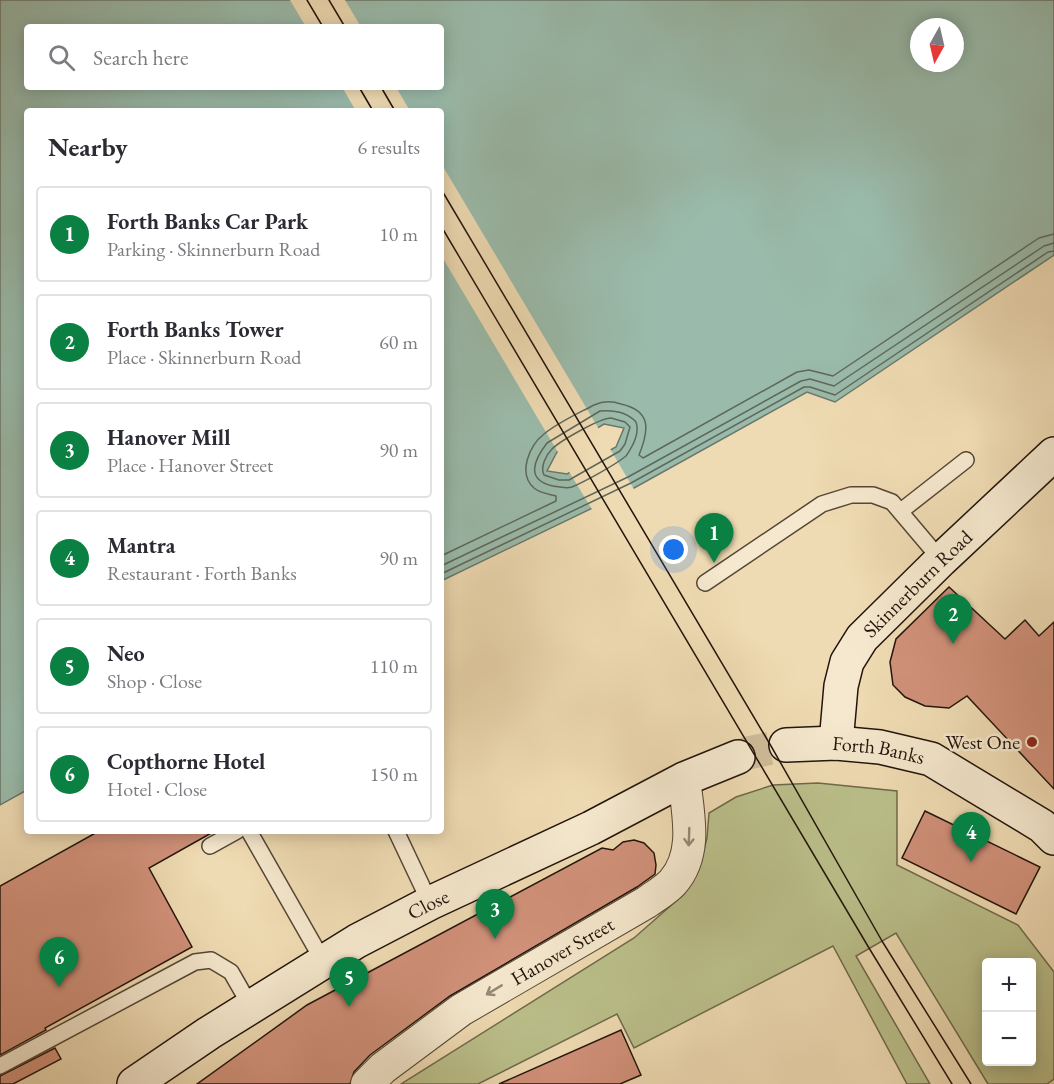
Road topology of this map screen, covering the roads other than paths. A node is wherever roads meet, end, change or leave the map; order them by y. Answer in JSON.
{"nodes":[{"id":1,"x":1054,"y":454,"type":"edge"},
{"id":2,"x":966,"y":460,"type":"dead end"},
{"id":3,"x":901,"y":511,"type":"junction"},
{"id":4,"x":941,"y":560,"type":"junction"},
{"id":5,"x":705,"y":583,"type":"dead end"},
{"id":6,"x":836,"y":744,"type":"junction"},
{"id":7,"x":786,"y":745,"type":"tunnel mouth"},
{"id":8,"x":738,"y":757,"type":"tunnel mouth"},
{"id":9,"x":684,"y":779,"type":"junction"},
{"id":10,"x":232,"y":834,"type":"edge"},
{"id":11,"x":251,"y":834,"type":"edge"},
{"id":12,"x":397,"y":834,"type":"edge"},
{"id":13,"x":1054,"y":838,"type":"edge"},
{"id":14,"x":210,"y":846,"type":"dead end"},
{"id":15,"x":430,"y":903,"type":"junction"},
{"id":16,"x":323,"y":961,"type":"junction"},
{"id":17,"x":250,"y":1007,"type":"junction"},
{"id":18,"x":0,"y":1066,"type":"edge"},
{"id":19,"x":134,"y":1084,"type":"edge"},
{"id":20,"x":367,"y":1084,"type":"edge"}],
"edges":[{"from":1,"to":4,"type":"main road","name":"Skinnerburn Road"},
{"from":2,"to":3,"type":"lane"},
{"from":3,"to":4,"type":"lane"},
{"from":3,"to":5,"type":"lane"},
{"from":4,"to":6,"type":"main road","name":"Skinnerburn Road"},
{"from":6,"to":7,"type":"main road","name":"Forth Banks"},
{"from":6,"to":13,"type":"main road","name":"Forth Banks"},
{"from":8,"to":9,"type":"main road","name":"Close"},
{"from":9,"to":15,"type":"main road","name":"Close"},
{"from":9,"to":20,"type":"street","name":"Hanover Street","one_way":true},
{"from":10,"to":14,"type":"lane"},
{"from":11,"to":16,"type":"lane"},
{"from":12,"to":15,"type":"lane"},
{"from":15,"to":16,"type":"main road","name":"Close"},
{"from":16,"to":17,"type":"main road","name":"Close"},
{"from":17,"to":18,"type":"lane"},
{"from":17,"to":19,"type":"main road","name":"Close"}]}
